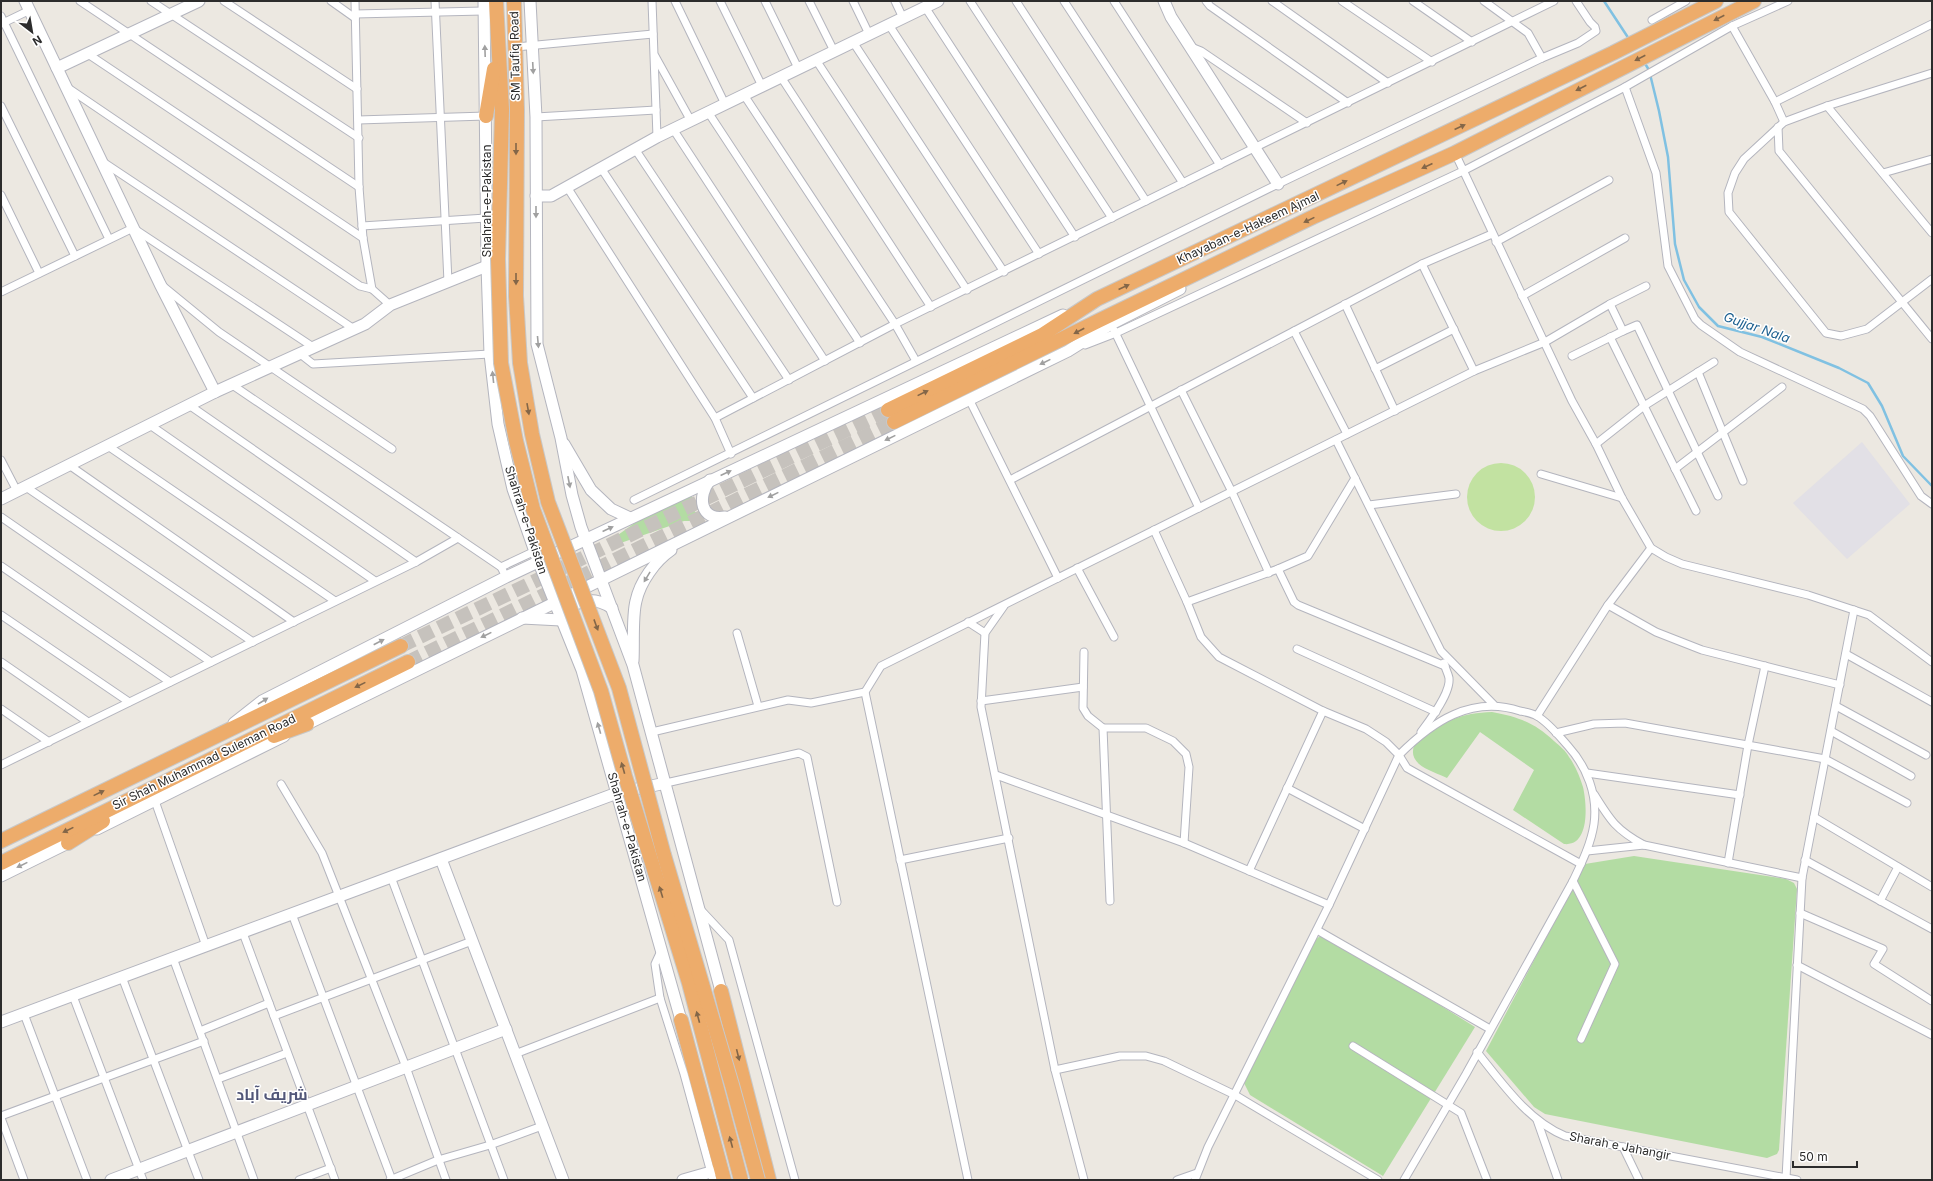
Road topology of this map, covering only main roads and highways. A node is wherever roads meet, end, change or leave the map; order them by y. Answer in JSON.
{"nodes":[{"id":1,"x":496,"y":1,"type":"edge"},
{"id":2,"x":514,"y":1,"type":"edge"},
{"id":3,"x":1716,"y":1,"type":"edge"},
{"id":4,"x":1754,"y":1,"type":"edge"},
{"id":5,"x":499,"y":42,"type":"junction"},
{"id":6,"x":486,"y":116,"type":"road end"},
{"id":7,"x":401,"y":646,"type":"tunnel mouth"},
{"id":8,"x":408,"y":662,"type":"tunnel mouth"},
{"id":9,"x":307,"y":724,"type":"road end"},
{"id":10,"x":195,"y":766,"type":"junction"},
{"id":11,"x":162,"y":783,"type":"junction"},
{"id":12,"x":1,"y":841,"type":"edge"},
{"id":13,"x":68,"y":843,"type":"road end"},
{"id":14,"x":1,"y":863,"type":"edge"},
{"id":15,"x":721,"y":990,"type":"road end"},
{"id":16,"x":681,"y":1020,"type":"road end"},
{"id":17,"x":724,"y":1180,"type":"edge"},
{"id":18,"x":741,"y":1180,"type":"edge"},
{"id":19,"x":758,"y":1180,"type":"edge"},
{"id":20,"x":769,"y":1180,"type":"edge"}],
"edges":[{"from":1,"to":5,"type":"highway"},
{"from":2,"to":19,"type":"highway","name":"SM Taufiq Road","one_way":true,"bridge":true},
{"from":4,"to":3,"type":"highway","name":"Khayaban-e-Hakeem Ajmal","one_way":true},
{"from":5,"to":6,"type":"highway"},
{"from":18,"to":5,"type":"highway","one_way":true,"bridge":true},
{"from":12,"to":7,"type":"highway","name":"Sir Shah Muhammad Suleman Road","one_way":true},
{"from":8,"to":10,"type":"highway","name":"Sir Shah Muhammad Suleman Road","one_way":true},
{"from":9,"to":10,"type":"highway"},
{"from":10,"to":11,"type":"highway","name":"Sir Shah Muhammad Suleman Road"},
{"from":11,"to":13,"type":"highway"},
{"from":11,"to":14,"type":"highway","name":"Sir Shah Muhammad Suleman Road","one_way":true},
{"from":15,"to":20,"type":"highway","one_way":true},
{"from":16,"to":17,"type":"highway"}]}
